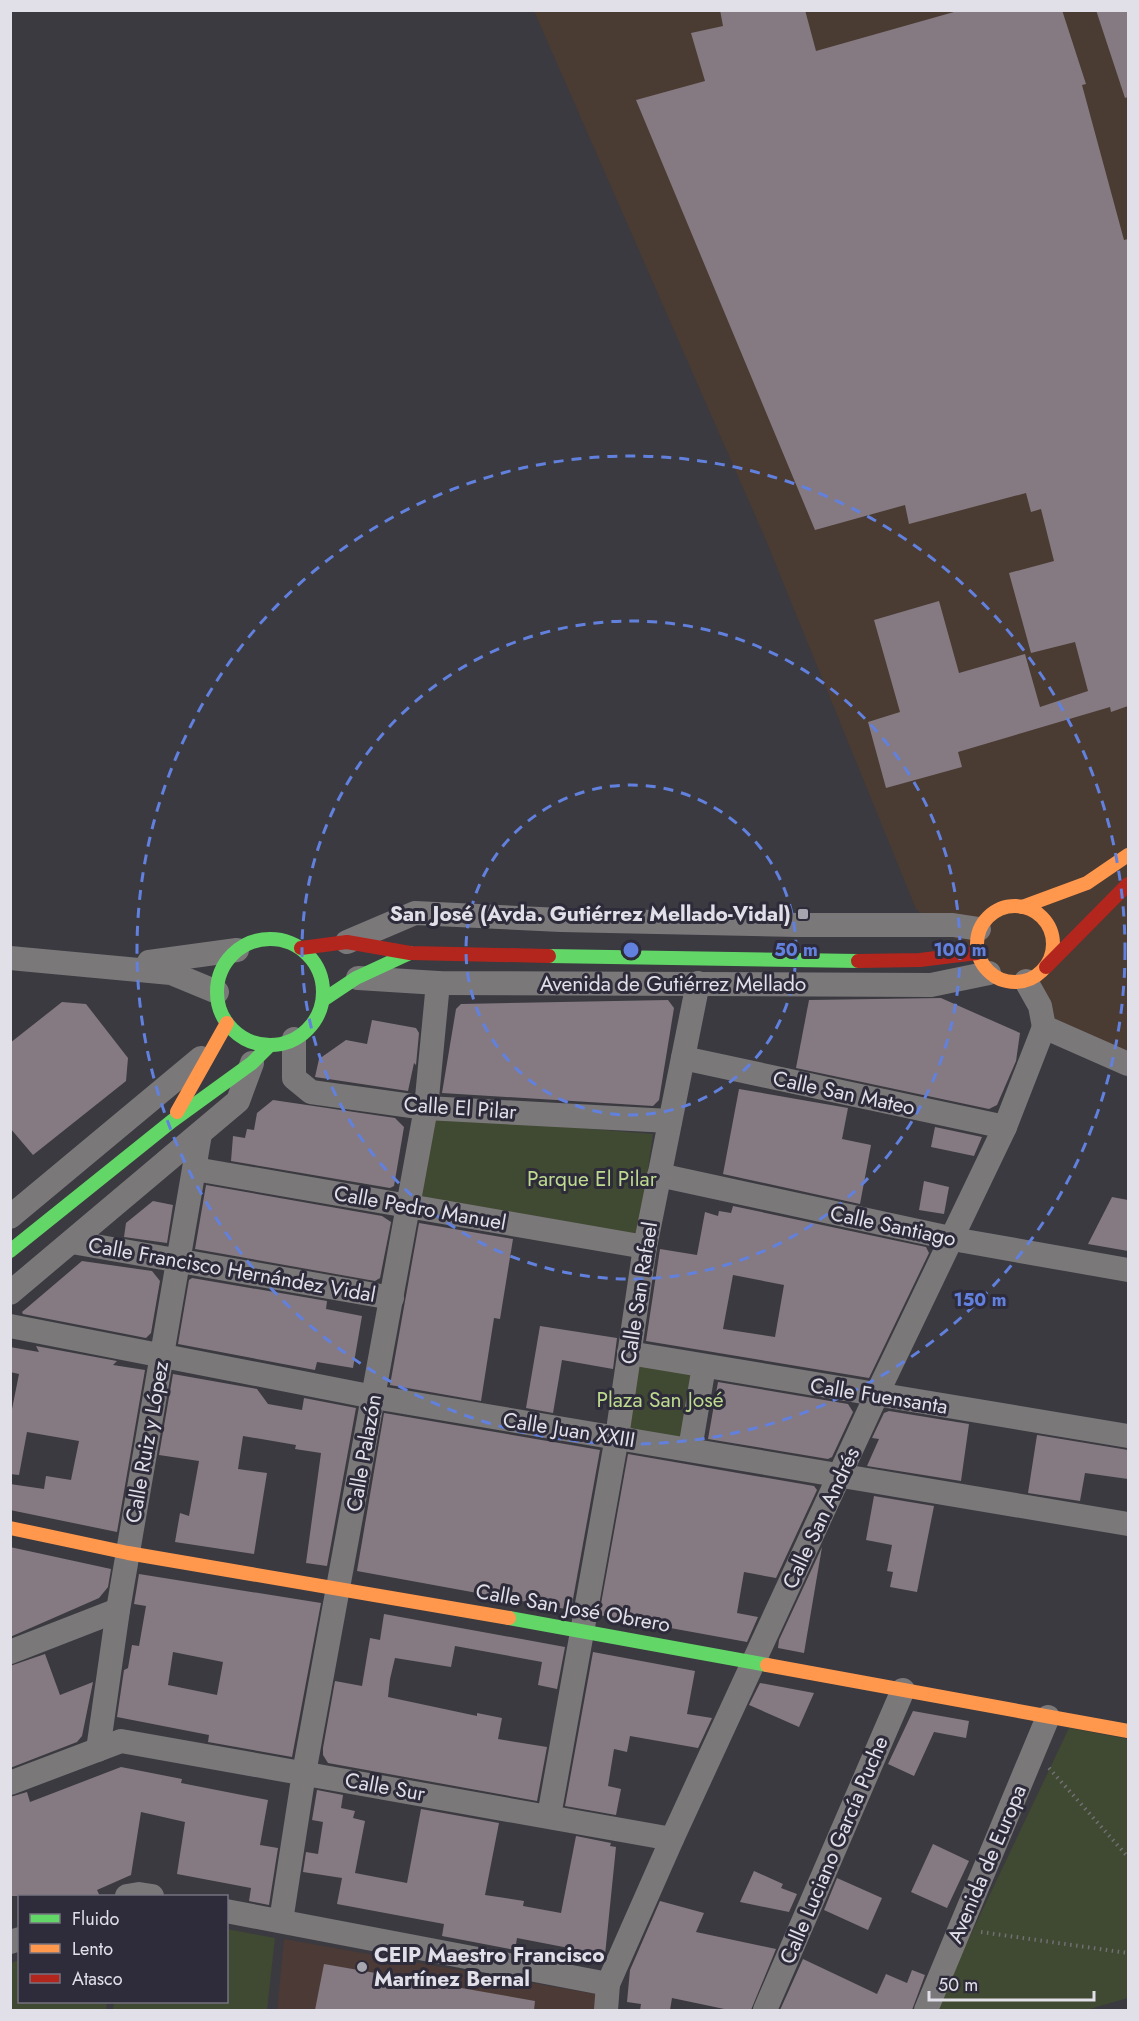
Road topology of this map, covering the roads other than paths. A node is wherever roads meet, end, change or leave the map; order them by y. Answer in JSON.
{"nodes":[{"id":1,"x":1128,"y":843,"type":"edge"},
{"id":2,"x":1119,"y":862,"type":"edge"},
{"id":3,"x":1128,"y":884,"type":"edge"},
{"id":4,"x":1022,"y":907,"type":"junction"},
{"id":5,"x":980,"y":929,"type":"junction"},
{"id":6,"x":347,"y":942,"type":"junction"},
{"id":7,"x":301,"y":948,"type":"junction"},
{"id":8,"x":237,"y":950,"type":"junction"},
{"id":9,"x":410,"y":953,"type":"junction"},
{"id":10,"x":10,"y":958,"type":"edge"},
{"id":11,"x":983,"y":963,"type":"junction"},
{"id":12,"x":116,"y":967,"type":"junction"},
{"id":13,"x":1046,"y":967,"type":"junction"},
{"id":14,"x":356,"y":978,"type":"junction"},
{"id":15,"x":1026,"y":981,"type":"junction"},
{"id":16,"x":438,"y":983,"type":"junction"},
{"id":17,"x":698,"y":983,"type":"junction"},
{"id":18,"x":217,"y":992,"type":"junction"},
{"id":19,"x":323,"y":1000,"type":"junction"},
{"id":20,"x":227,"y":1023,"type":"junction"},
{"id":21,"x":1044,"y":1027,"type":"junction"},
{"id":22,"x":294,"y":1040,"type":"junction"},
{"id":23,"x":270,"y":1045,"type":"junction"},
{"id":24,"x":210,"y":1050,"type":"junction"},
{"id":25,"x":683,"y":1058,"type":"junction"},
{"id":26,"x":252,"y":1063,"type":"junction"},
{"id":27,"x":1128,"y":1064,"type":"edge"},
{"id":28,"x":426,"y":1108,"type":"junction"},
{"id":29,"x":172,"y":1121,"type":"junction"},
{"id":30,"x":670,"y":1121,"type":"junction"},
{"id":31,"x":1005,"y":1127,"type":"junction"},
{"id":32,"x":200,"y":1134,"type":"junction"},
{"id":33,"x":195,"y":1169,"type":"junction"},
{"id":34,"x":659,"y":1175,"type":"junction"},
{"id":35,"x":409,"y":1206,"type":"junction"},
{"id":36,"x":10,"y":1217,"type":"edge"},
{"id":37,"x":953,"y":1238,"type":"junction"},
{"id":38,"x":72,"y":1242,"type":"junction"},
{"id":39,"x":645,"y":1247,"type":"junction"},
{"id":40,"x":10,"y":1251,"type":"edge"},
{"id":41,"x":178,"y":1263,"type":"junction"},
{"id":42,"x":1128,"y":1270,"type":"edge"},
{"id":43,"x":10,"y":1293,"type":"edge"},
{"id":44,"x":392,"y":1298,"type":"junction"},
{"id":45,"x":10,"y":1326,"type":"edge"},
{"id":46,"x":629,"y":1353,"type":"junction"},
{"id":47,"x":162,"y":1356,"type":"junction"},
{"id":48,"x":704,"y":1366,"type":"junction"},
{"id":49,"x":876,"y":1396,"type":"junction"},
{"id":50,"x":374,"y":1397,"type":"junction"},
{"id":51,"x":1128,"y":1436,"type":"edge"},
{"id":52,"x":617,"y":1437,"type":"junction"},
{"id":53,"x":690,"y":1449,"type":"junction"},
{"id":54,"x":842,"y":1475,"type":"junction"},
{"id":55,"x":1128,"y":1524,"type":"edge"},
{"id":56,"x":10,"y":1528,"type":"edge"},
{"id":57,"x":128,"y":1553,"type":"junction"},
{"id":58,"x":339,"y":1587,"type":"junction"},
{"id":59,"x":118,"y":1610,"type":"junction"},
{"id":60,"x":582,"y":1630,"type":"junction"},
{"id":61,"x":10,"y":1652,"type":"edge"},
{"id":62,"x":755,"y":1662,"type":"junction"},
{"id":63,"x":903,"y":1690,"type":"junction"},
{"id":64,"x":1048,"y":1717,"type":"junction"},
{"id":65,"x":1128,"y":1731,"type":"edge"},
{"id":66,"x":98,"y":1750,"type":"junction"},
{"id":67,"x":304,"y":1773,"type":"junction"},
{"id":68,"x":10,"y":1783,"type":"edge"},
{"id":69,"x":549,"y":1816,"type":"junction"},
{"id":70,"x":672,"y":1839,"type":"junction"},
{"id":71,"x":228,"y":1911,"type":"edge"},
{"id":72,"x":281,"y":1922,"type":"junction"},
{"id":73,"x":608,"y":1984,"type":"junction"},
{"id":74,"x":606,"y":2010,"type":"edge"},
{"id":75,"x":765,"y":2010,"type":"edge"},
{"id":76,"x":926,"y":2010,"type":"edge"}],
"edges":[{"from":1,"to":2,"type":"street"},
{"from":2,"to":4,"type":"main road"},
{"from":3,"to":13,"type":"main road"},
{"from":4,"to":5,"type":"main road"},
{"from":4,"to":13,"type":"main road"},
{"from":5,"to":6,"type":"street"},
{"from":5,"to":11,"type":"main road"},
{"from":6,"to":7,"type":"main road","name":"Avenida de Gutiérrez Mellado"},
{"from":6,"to":9,"type":"main road","name":"Avenida de Gutiérrez Mellado"},
{"from":7,"to":8,"type":"main road"},
{"from":7,"to":19,"type":"main road"},
{"from":8,"to":12,"type":"street"},
{"from":8,"to":18,"type":"main road"},
{"from":9,"to":11,"type":"main road","name":"Avenida de Gutiérrez Mellado"},
{"from":9,"to":14,"type":"main road"},
{"from":10,"to":12,"type":"street"},
{"from":11,"to":15,"type":"main road"},
{"from":11,"to":17,"type":"street","name":"Avenida de Gutiérrez Mellado"},
{"from":12,"to":18,"type":"street"},
{"from":13,"to":15,"type":"main road"},
{"from":14,"to":16,"type":"street","name":"Avenida de Gutiérrez Mellado"},
{"from":14,"to":19,"type":"main road"},
{"from":15,"to":21,"type":"street"},
{"from":16,"to":17,"type":"street","name":"Avenida de Gutiérrez Mellado"},
{"from":16,"to":28,"type":"street","name":"Calle Palazón"},
{"from":17,"to":25,"type":"street","name":"Calle San Rafael"},
{"from":18,"to":20,"type":"main road"},
{"from":19,"to":22,"type":"main road"},
{"from":20,"to":23,"type":"main road"},
{"from":20,"to":24,"type":"main road"},
{"from":21,"to":27,"type":"street"},
{"from":21,"to":31,"type":"street","name":"Calle San Andrés"},
{"from":22,"to":23,"type":"main road"},
{"from":22,"to":28,"type":"street","name":"Calle El Pilar"},
{"from":23,"to":26,"type":"main road"},
{"from":24,"to":29,"type":"main road"},
{"from":24,"to":36,"type":"street"},
{"from":25,"to":30,"type":"street","name":"Calle San Rafael"},
{"from":25,"to":31,"type":"street","name":"Calle San Mateo"},
{"from":26,"to":29,"type":"main road"},
{"from":26,"to":32,"type":"street"},
{"from":28,"to":30,"type":"street","name":"Calle El Pilar"},
{"from":28,"to":35,"type":"street","name":"Calle Palazón"},
{"from":29,"to":40,"type":"main road"},
{"from":30,"to":34,"type":"street","name":"Calle San Rafael"},
{"from":31,"to":37,"type":"street","name":"Calle San Andrés"},
{"from":32,"to":33,"type":"street","name":"Calle Ruiz y López"},
{"from":32,"to":38,"type":"street"},
{"from":33,"to":35,"type":"street","name":"Calle Pedro Manuel"},
{"from":33,"to":41,"type":"street","name":"Calle Ruiz y López"},
{"from":34,"to":37,"type":"street","name":"Calle Santiago"},
{"from":34,"to":39,"type":"street","name":"Calle San Rafael"},
{"from":35,"to":39,"type":"street","name":"Calle Pedro Manuel"},
{"from":35,"to":44,"type":"street","name":"Calle Palazón"},
{"from":37,"to":42,"type":"street","name":"Calle Santiago"},
{"from":37,"to":49,"type":"street","name":"Calle San Andrés"},
{"from":38,"to":41,"type":"street","name":"Calle Francisco Hernández Vidal"},
{"from":38,"to":43,"type":"street"},
{"from":39,"to":46,"type":"street","name":"Calle San Rafael"},
{"from":41,"to":44,"type":"street","name":"Calle Francisco Hernández Vidal"},
{"from":41,"to":47,"type":"street","name":"Calle Ruiz y López"},
{"from":44,"to":50,"type":"street","name":"Calle Palazón"},
{"from":45,"to":47,"type":"street","name":"Calle Juan XXIII"},
{"from":46,"to":48,"type":"street","name":"Calle Fuensanta"},
{"from":46,"to":52,"type":"street","name":"Calle San Rafael"},
{"from":47,"to":50,"type":"street","name":"Calle Juan XXIII"},
{"from":47,"to":57,"type":"street","name":"Calle Ruiz y López"},
{"from":48,"to":49,"type":"street","name":"Calle Fuensanta"},
{"from":48,"to":53,"type":"street"},
{"from":49,"to":51,"type":"street","name":"Calle Fuensanta"},
{"from":49,"to":54,"type":"street","name":"Calle San Andrés"},
{"from":50,"to":52,"type":"street","name":"Calle Juan XXIII"},
{"from":50,"to":58,"type":"street","name":"Calle Palazón"},
{"from":52,"to":53,"type":"street","name":"Calle Juan XXIII"},
{"from":52,"to":60,"type":"street","name":"Calle San Rafael"},
{"from":53,"to":54,"type":"street","name":"Calle Juan XXIII"},
{"from":54,"to":55,"type":"street","name":"Calle Juan XXIII"},
{"from":54,"to":62,"type":"street","name":"Calle San Andrés"},
{"from":56,"to":57,"type":"main road","name":"Calle San José Obrero"},
{"from":57,"to":58,"type":"main road","name":"Calle San José Obrero"},
{"from":57,"to":59,"type":"street","name":"Calle Ruiz y López"},
{"from":58,"to":60,"type":"main road","name":"Calle San José Obrero"},
{"from":58,"to":67,"type":"street","name":"Calle Palazón"},
{"from":59,"to":61,"type":"street"},
{"from":59,"to":66,"type":"street","name":"Calle Ruiz y López"},
{"from":60,"to":62,"type":"main road","name":"Calle San José Obrero"},
{"from":60,"to":69,"type":"street","name":"Calle San Rafael"},
{"from":62,"to":63,"type":"main road","name":"Calle San José Obrero"},
{"from":62,"to":70,"type":"street","name":"Calle San Andrés"},
{"from":63,"to":64,"type":"main road","name":"Calle San José Obrero"},
{"from":63,"to":75,"type":"street","name":"Calle Luciano García Puche"},
{"from":64,"to":65,"type":"main road","name":"Calle San José Obrero"},
{"from":64,"to":76,"type":"street","name":"Avenida de Europa"},
{"from":66,"to":67,"type":"street","name":"Calle Sur"},
{"from":66,"to":68,"type":"street","name":"Calle Sur"},
{"from":67,"to":69,"type":"street","name":"Calle Sur"},
{"from":67,"to":72,"type":"street","name":"Calle Palazón"},
{"from":69,"to":70,"type":"street","name":"Calle Sur"},
{"from":70,"to":73,"type":"street","name":"Calle San Andrés"},
{"from":71,"to":72,"type":"street"},
{"from":72,"to":73,"type":"street"},
{"from":73,"to":74,"type":"street","name":"Calle San Andrés"}]}
